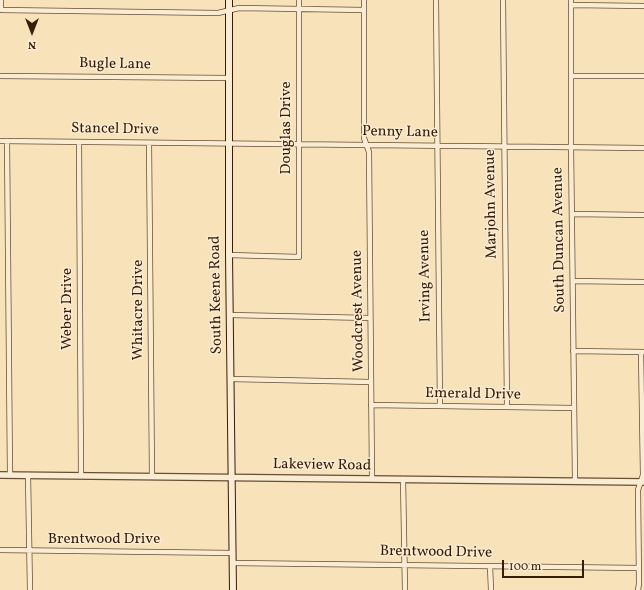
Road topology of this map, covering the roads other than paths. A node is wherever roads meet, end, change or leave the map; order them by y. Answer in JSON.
{"nodes":[{"id":1,"x":1,"y":0,"type":"edge"},
{"id":2,"x":229,"y":0,"type":"edge"},
{"id":3,"x":300,"y":0,"type":"edge"},
{"id":4,"x":364,"y":0,"type":"edge"},
{"id":5,"x":436,"y":0,"type":"edge"},
{"id":6,"x":503,"y":0,"type":"edge"},
{"id":7,"x":571,"y":3,"type":"edge"},
{"id":8,"x":644,"y":6,"type":"edge"},
{"id":9,"x":299,"y":9,"type":"junction"},
{"id":10,"x":229,"y":10,"type":"junction"},
{"id":11,"x":364,"y":10,"type":"junction"},
{"id":12,"x":0,"y":76,"type":"edge"},
{"id":13,"x":571,"y":76,"type":"junction"},
{"id":14,"x":644,"y":76,"type":"edge"},
{"id":15,"x":229,"y":78,"type":"junction"},
{"id":16,"x":0,"y":141,"type":"edge"},
{"id":17,"x":7,"y":141,"type":"junction"},
{"id":18,"x":79,"y":142,"type":"junction"},
{"id":19,"x":149,"y":143,"type":"junction"},
{"id":20,"x":229,"y":143,"type":"junction"},
{"id":21,"x":299,"y":144,"type":"junction"},
{"id":22,"x":367,"y":145,"type":"junction"},
{"id":23,"x":436,"y":146,"type":"junction"},
{"id":24,"x":504,"y":147,"type":"junction"},
{"id":25,"x":571,"y":148,"type":"junction"},
{"id":26,"x":644,"y":148,"type":"edge"},
{"id":27,"x":573,"y":214,"type":"junction"},
{"id":28,"x":644,"y":215,"type":"edge"},
{"id":29,"x":230,"y":255,"type":"junction"},
{"id":30,"x":573,"y":281,"type":"junction"},
{"id":31,"x":644,"y":282,"type":"edge"},
{"id":32,"x":230,"y":315,"type":"junction"},
{"id":33,"x":370,"y":318,"type":"junction"},
{"id":34,"x":573,"y":351,"type":"junction"},
{"id":35,"x":643,"y":352,"type":"edge"},
{"id":36,"x":231,"y":380,"type":"junction"},
{"id":37,"x":371,"y":382,"type":"junction"},
{"id":38,"x":371,"y":405,"type":"junction"},
{"id":39,"x":440,"y":406,"type":"junction"},
{"id":40,"x":507,"y":407,"type":"junction"},
{"id":41,"x":574,"y":408,"type":"junction"},
{"id":42,"x":0,"y":475,"type":"edge"},
{"id":43,"x":10,"y":475,"type":"junction"},
{"id":44,"x":28,"y":475,"type":"junction"},
{"id":45,"x":81,"y":476,"type":"junction"},
{"id":46,"x":152,"y":476,"type":"junction"},
{"id":47,"x":232,"y":477,"type":"junction"},
{"id":48,"x":372,"y":478,"type":"junction"},
{"id":49,"x":403,"y":479,"type":"junction"},
{"id":50,"x":575,"y":480,"type":"junction"},
{"id":51,"x":642,"y":482,"type":"edge"},
{"id":52,"x":0,"y":550,"type":"edge"},
{"id":53,"x":29,"y":550,"type":"junction"},
{"id":54,"x":233,"y":552,"type":"junction"},
{"id":55,"x":233,"y":563,"type":"junction"},
{"id":56,"x":404,"y":565,"type":"junction"},
{"id":57,"x":490,"y":566,"type":"junction"},
{"id":58,"x":639,"y":568,"type":"junction"},
{"id":59,"x":30,"y":590,"type":"edge"},
{"id":60,"x":233,"y":590,"type":"edge"},
{"id":61,"x":405,"y":590,"type":"edge"},
{"id":62,"x":491,"y":590,"type":"edge"},
{"id":63,"x":638,"y":590,"type":"edge"}],
"edges":[{"from":1,"to":10,"type":"street"},
{"from":2,"to":10,"type":"main road","name":"South Keene Road"},
{"from":3,"to":9,"type":"street","name":"Douglas Drive"},
{"from":4,"to":11,"type":"street","name":"Woodcrest Avenue"},
{"from":5,"to":23,"type":"street","name":"Irving Avenue"},
{"from":6,"to":24,"type":"street","name":"Marjohn Avenue"},
{"from":7,"to":8,"type":"street"},
{"from":7,"to":13,"type":"street","name":"South Duncan Avenue"},
{"from":9,"to":10,"type":"street"},
{"from":9,"to":11,"type":"street"},
{"from":9,"to":21,"type":"street","name":"Douglas Drive"},
{"from":10,"to":15,"type":"main road","name":"South Keene Road"},
{"from":11,"to":22,"type":"street","name":"Woodcrest Avenue"},
{"from":12,"to":15,"type":"street","name":"Bugle Lane"},
{"from":13,"to":14,"type":"street"},
{"from":13,"to":25,"type":"street","name":"South Duncan Avenue"},
{"from":15,"to":20,"type":"main road","name":"South Keene Road"},
{"from":16,"to":17,"type":"street","name":"Stancel Drive"},
{"from":17,"to":18,"type":"street","name":"Stancel Drive"},
{"from":17,"to":43,"type":"street"},
{"from":18,"to":19,"type":"street","name":"Stancel Drive"},
{"from":18,"to":45,"type":"street","name":"Weber Drive"},
{"from":19,"to":20,"type":"street","name":"Stancel Drive"},
{"from":19,"to":46,"type":"street","name":"Whitacre Drive"},
{"from":20,"to":21,"type":"street","name":"Penny Lane"},
{"from":20,"to":29,"type":"main road","name":"South Keene Road"},
{"from":21,"to":22,"type":"street","name":"Penny Lane"},
{"from":21,"to":29,"type":"street","name":"Douglas Drive"},
{"from":22,"to":23,"type":"street","name":"Penny Lane"},
{"from":22,"to":33,"type":"street","name":"Woodcrest Avenue"},
{"from":23,"to":24,"type":"street","name":"Penny Lane"},
{"from":23,"to":39,"type":"street","name":"Irving Avenue"},
{"from":24,"to":25,"type":"street","name":"Penny Lane"},
{"from":24,"to":40,"type":"street","name":"Marjohn Avenue"},
{"from":25,"to":26,"type":"street","name":"Penny Lane"},
{"from":25,"to":27,"type":"street","name":"South Duncan Avenue"},
{"from":27,"to":28,"type":"street"},
{"from":27,"to":30,"type":"street","name":"South Duncan Avenue"},
{"from":29,"to":32,"type":"main road","name":"South Keene Road"},
{"from":30,"to":31,"type":"street"},
{"from":30,"to":34,"type":"street","name":"South Duncan Avenue"},
{"from":32,"to":33,"type":"street"},
{"from":32,"to":36,"type":"main road","name":"South Keene Road"},
{"from":33,"to":37,"type":"street","name":"Woodcrest Avenue"},
{"from":34,"to":35,"type":"street"},
{"from":34,"to":41,"type":"street","name":"South Duncan Avenue"},
{"from":35,"to":51,"type":"street"},
{"from":36,"to":37,"type":"street"},
{"from":36,"to":47,"type":"main road","name":"South Keene Road"},
{"from":37,"to":38,"type":"street","name":"Woodcrest Avenue"},
{"from":38,"to":39,"type":"street","name":"Emerald Drive"},
{"from":38,"to":48,"type":"street","name":"Woodcrest Avenue"},
{"from":39,"to":40,"type":"street","name":"Emerald Drive"},
{"from":40,"to":41,"type":"street","name":"Emerald Drive"},
{"from":41,"to":50,"type":"street","name":"South Duncan Avenue"},
{"from":42,"to":43,"type":"street","name":"Lakeview Road"},
{"from":43,"to":44,"type":"street","name":"Lakeview Road"},
{"from":44,"to":45,"type":"street","name":"Lakeview Road"},
{"from":44,"to":53,"type":"street"},
{"from":45,"to":46,"type":"street","name":"Lakeview Road"},
{"from":46,"to":47,"type":"street","name":"Lakeview Road"},
{"from":47,"to":48,"type":"street","name":"Lakeview Road"},
{"from":47,"to":54,"type":"main road","name":"South Keene Road"},
{"from":48,"to":49,"type":"street","name":"Lakeview Road"},
{"from":49,"to":50,"type":"street","name":"Lakeview Road"},
{"from":49,"to":56,"type":"street"},
{"from":50,"to":51,"type":"street","name":"Lakeview Road"},
{"from":51,"to":58,"type":"street"},
{"from":52,"to":53,"type":"street","name":"Brentwood Drive"},
{"from":53,"to":54,"type":"street","name":"Brentwood Drive"},
{"from":53,"to":59,"type":"street"},
{"from":54,"to":55,"type":"main road","name":"South Keene Road"},
{"from":55,"to":56,"type":"street","name":"Brentwood Drive"},
{"from":55,"to":60,"type":"main road","name":"South Keene Road"},
{"from":56,"to":57,"type":"street","name":"Brentwood Drive"},
{"from":56,"to":61,"type":"street"},
{"from":57,"to":58,"type":"street","name":"Brentwood Drive"},
{"from":57,"to":62,"type":"street"},
{"from":58,"to":63,"type":"street"}]}
